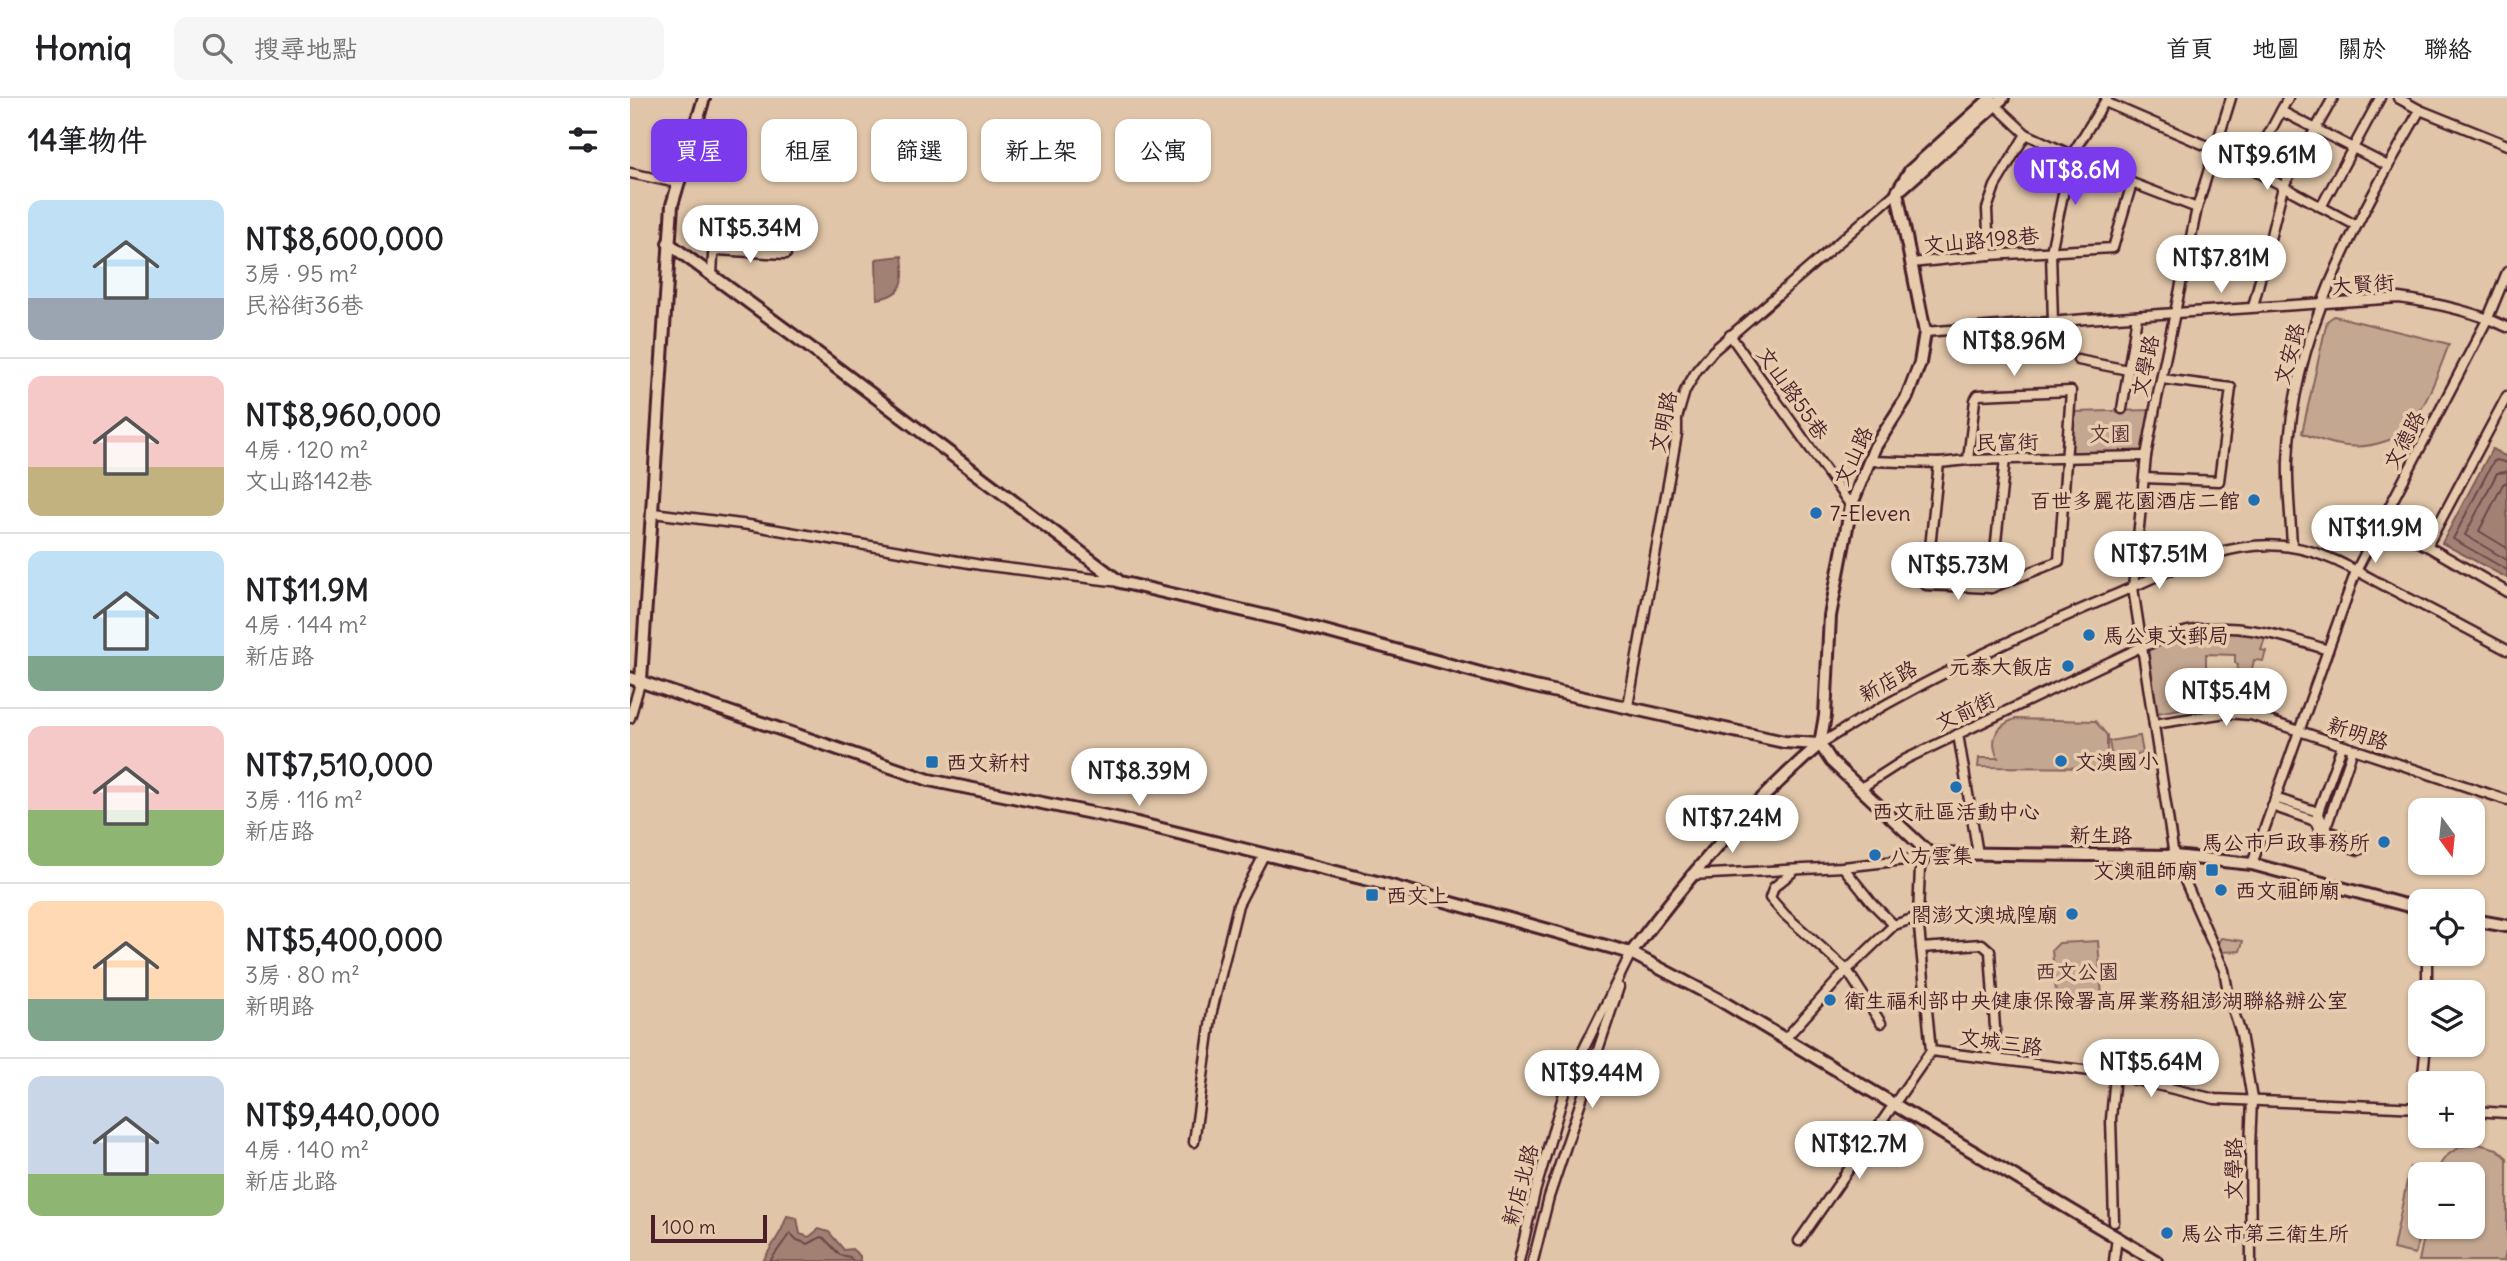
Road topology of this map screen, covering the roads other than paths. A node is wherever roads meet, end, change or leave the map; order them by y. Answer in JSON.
{"nodes":[{"id":1,"x":704,"y":98,"type":"edge"},
{"id":2,"x":2231,"y":98,"type":"edge"},
{"id":3,"x":2288,"y":98,"type":"edge"},
{"id":4,"x":2333,"y":98,"type":"edge"},
{"id":5,"x":2380,"y":98,"type":"edge"},
{"id":6,"x":2398,"y":98,"type":"edge"},
{"id":7,"x":1995,"y":100,"type":"edge"},
{"id":8,"x":2106,"y":100,"type":"edge"},
{"id":9,"x":2420,"y":110,"type":"junction"},
{"id":10,"x":2280,"y":111,"type":"junction"},
{"id":11,"x":2315,"y":129,"type":"junction"},
{"id":12,"x":2026,"y":134,"type":"junction"},
{"id":13,"x":2507,"y":145,"type":"edge"},
{"id":14,"x":2214,"y":149,"type":"junction"},
{"id":15,"x":2354,"y":149,"type":"junction"},
{"id":16,"x":2071,"y":156,"type":"junction"},
{"id":17,"x":2388,"y":166,"type":"junction"},
{"id":18,"x":2250,"y":169,"type":"junction"},
{"id":19,"x":630,"y":173,"type":"edge"},
{"id":20,"x":677,"y":183,"type":"junction"},
{"id":21,"x":2132,"y":183,"type":"junction"},
{"id":22,"x":2283,"y":187,"type":"junction"},
{"id":23,"x":1897,"y":192,"type":"junction"},
{"id":24,"x":2322,"y":207,"type":"junction"},
{"id":25,"x":2197,"y":208,"type":"junction"},
{"id":26,"x":2355,"y":225,"type":"junction"},
{"id":27,"x":668,"y":243,"type":"junction"},
{"id":28,"x":2050,"y":252,"type":"junction"},
{"id":29,"x":786,"y":254,"type":"dead end"},
{"id":30,"x":1989,"y":255,"type":"junction"},
{"id":31,"x":1911,"y":263,"type":"junction"},
{"id":32,"x":2507,"y":272,"type":"edge"},
{"id":33,"x":712,"y":276,"type":"junction"},
{"id":34,"x":2320,"y":304,"type":"junction"},
{"id":35,"x":2253,"y":307,"type":"junction"},
{"id":36,"x":2174,"y":313,"type":"junction"},
{"id":37,"x":2137,"y":316,"type":"junction"},
{"id":38,"x":2488,"y":318,"type":"junction"},
{"id":39,"x":2053,"y":322,"type":"junction"},
{"id":40,"x":2507,"y":327,"type":"edge"},
{"id":41,"x":1925,"y":332,"type":"junction"},
{"id":42,"x":1730,"y":335,"type":"junction"},
{"id":43,"x":2078,"y":360,"type":"dead end"},
{"id":44,"x":2128,"y":370,"type":"junction"},
{"id":45,"x":2162,"y":379,"type":"junction"},
{"id":46,"x":2507,"y":396,"type":"edge"},
{"id":47,"x":2122,"y":409,"type":"dead end"},
{"id":48,"x":2146,"y":456,"type":"junction"},
{"id":49,"x":2005,"y":459,"type":"junction"},
{"id":50,"x":2066,"y":459,"type":"junction"},
{"id":51,"x":1968,"y":460,"type":"junction"},
{"id":52,"x":1869,"y":461,"type":"junction"},
{"id":53,"x":1939,"y":463,"type":"junction"},
{"id":54,"x":2144,"y":478,"type":"junction"},
{"id":55,"x":1851,"y":506,"type":"junction"},
{"id":56,"x":653,"y":513,"type":"junction"},
{"id":57,"x":2380,"y":524,"type":"junction"},
{"id":58,"x":2427,"y":546,"type":"junction"},
{"id":59,"x":2292,"y":547,"type":"junction"},
{"id":60,"x":2356,"y":571,"type":"junction"},
{"id":61,"x":1120,"y":582,"type":"junction"},
{"id":62,"x":1991,"y":588,"type":"junction"},
{"id":63,"x":2133,"y":588,"type":"junction"},
{"id":64,"x":2507,"y":592,"type":"edge"},
{"id":65,"x":2141,"y":648,"type":"junction"},
{"id":66,"x":2328,"y":650,"type":"junction"},
{"id":67,"x":2507,"y":650,"type":"edge"},
{"id":68,"x":636,"y":679,"type":"edge"},
{"id":69,"x":1628,"y":706,"type":"junction"},
{"id":70,"x":630,"y":718,"type":"edge"},
{"id":71,"x":2154,"y":724,"type":"junction"},
{"id":72,"x":2298,"y":731,"type":"junction"},
{"id":73,"x":1958,"y":734,"type":"junction"},
{"id":74,"x":1820,"y":744,"type":"junction"},
{"id":75,"x":2342,"y":746,"type":"junction"},
{"id":76,"x":2353,"y":749,"type":"junction"},
{"id":77,"x":1861,"y":788,"type":"junction"},
{"id":78,"x":2507,"y":800,"type":"edge"},
{"id":79,"x":2273,"y":802,"type":"junction"},
{"id":80,"x":2317,"y":816,"type":"junction"},
{"id":81,"x":2324,"y":834,"type":"junction"},
{"id":82,"x":2360,"y":846,"type":"dead end"},
{"id":83,"x":1928,"y":853,"type":"junction"},
{"id":84,"x":1978,"y":853,"type":"junction"},
{"id":85,"x":1264,"y":855,"type":"junction"},
{"id":86,"x":2174,"y":856,"type":"junction"},
{"id":87,"x":2252,"y":864,"type":"junction"},
{"id":88,"x":1843,"y":867,"type":"junction"},
{"id":89,"x":1794,"y":871,"type":"junction"},
{"id":90,"x":1691,"y":876,"type":"junction"},
{"id":91,"x":2408,"y":905,"type":"edge"},
{"id":92,"x":1918,"y":917,"type":"junction"},
{"id":93,"x":2485,"y":922,"type":"edge"},
{"id":94,"x":1894,"y":925,"type":"junction"},
{"id":95,"x":2507,"y":926,"type":"edge"},
{"id":96,"x":1921,"y":948,"type":"junction"},
{"id":97,"x":1631,"y":953,"type":"junction"},
{"id":98,"x":1847,"y":970,"type":"junction"},
{"id":99,"x":1881,"y":1023,"type":"dead end"},
{"id":100,"x":1784,"y":1040,"type":"junction"},
{"id":101,"x":1931,"y":1051,"type":"junction"},
{"id":102,"x":1997,"y":1059,"type":"junction"},
{"id":103,"x":2115,"y":1075,"type":"junction"},
{"id":104,"x":2252,"y":1099,"type":"junction"},
{"id":105,"x":1896,"y":1105,"type":"junction"},
{"id":106,"x":2408,"y":1107,"type":"edge"},
{"id":107,"x":2485,"y":1112,"type":"edge"},
{"id":108,"x":2507,"y":1113,"type":"edge"},
{"id":109,"x":1194,"y":1142,"type":"dead end"},
{"id":110,"x":2114,"y":1222,"type":"dead end"},
{"id":111,"x":2117,"y":1237,"type":"junction"},
{"id":112,"x":1799,"y":1241,"type":"dead end"},
{"id":113,"x":1519,"y":1261,"type":"edge"},
{"id":114,"x":1533,"y":1261,"type":"edge"},
{"id":115,"x":2113,"y":1261,"type":"edge"},
{"id":116,"x":2156,"y":1261,"type":"edge"},
{"id":117,"x":2251,"y":1261,"type":"edge"}],
"edges":[{"from":1,"to":20,"type":"main road"},
{"from":2,"to":14,"type":"street","name":"文學路"},
{"from":3,"to":10,"type":"street"},
{"from":4,"to":11,"type":"street"},
{"from":5,"to":15,"type":"street"},
{"from":6,"to":9,"type":"street"},
{"from":7,"to":12,"type":"street"},
{"from":7,"to":23,"type":"main road"},
{"from":8,"to":14,"type":"street"},
{"from":8,"to":16,"type":"street"},
{"from":9,"to":13,"type":"street"},
{"from":9,"to":17,"type":"street","name":"文安路"},
{"from":10,"to":11,"type":"street"},
{"from":10,"to":18,"type":"street"},
{"from":11,"to":15,"type":"street"},
{"from":11,"to":22,"type":"street"},
{"from":12,"to":16,"type":"street"},
{"from":12,"to":30,"type":"street"},
{"from":14,"to":18,"type":"street"},
{"from":14,"to":25,"type":"street","name":"文學路"},
{"from":15,"to":17,"type":"street"},
{"from":15,"to":24,"type":"street"},
{"from":16,"to":21,"type":"street"},
{"from":16,"to":28,"type":"street"},
{"from":17,"to":26,"type":"street","name":"文安路"},
{"from":18,"to":22,"type":"street"},
{"from":19,"to":20,"type":"street"},
{"from":20,"to":27,"type":"main road"},
{"from":21,"to":25,"type":"street"},
{"from":21,"to":28,"type":"street","name":"文山路198巷"},
{"from":22,"to":24,"type":"street"},
{"from":22,"to":35,"type":"street"},
{"from":23,"to":31,"type":"main road","name":"文山路"},
{"from":23,"to":42,"type":"street","name":"文明路"},
{"from":24,"to":26,"type":"street"},
{"from":25,"to":36,"type":"street","name":"文學路"},
{"from":26,"to":34,"type":"street","name":"文安路"},
{"from":27,"to":33,"type":"main road"},
{"from":27,"to":56,"type":"main road"},
{"from":28,"to":30,"type":"street","name":"文山路198巷"},
{"from":28,"to":39,"type":"street"},
{"from":29,"to":33,"type":"street"},
{"from":30,"to":31,"type":"street","name":"文山路198巷"},
{"from":31,"to":41,"type":"main road","name":"文山路"},
{"from":32,"to":38,"type":"street","name":"文德路"},
{"from":33,"to":61,"type":"main road"},
{"from":34,"to":35,"type":"street","name":"大賢街"},
{"from":34,"to":38,"type":"street","name":"大賢街"},
{"from":34,"to":59,"type":"street","name":"文安路"},
{"from":35,"to":36,"type":"street","name":"大賢街"},
{"from":36,"to":37,"type":"street","name":"大賢街"},
{"from":36,"to":45,"type":"street","name":"文學路"},
{"from":37,"to":39,"type":"street","name":"大賢街"},
{"from":37,"to":44,"type":"street"},
{"from":38,"to":40,"type":"street","name":"大賢街"},
{"from":38,"to":57,"type":"street","name":"文德路"},
{"from":39,"to":41,"type":"street","name":"大賢街"},
{"from":41,"to":52,"type":"main road","name":"文山路"},
{"from":42,"to":55,"type":"street","name":"文山路55巷"},
{"from":42,"to":69,"type":"street","name":"文明路"},
{"from":43,"to":44,"type":"street"},
{"from":44,"to":47,"type":"street"},
{"from":45,"to":48,"type":"street","name":"文學路"},
{"from":45,"to":54,"type":"street"},
{"from":46,"to":58,"type":"street"},
{"from":48,"to":50,"type":"street","name":"民富街"},
{"from":48,"to":54,"type":"street","name":"文學路"},
{"from":49,"to":50,"type":"street","name":"民富街"},
{"from":49,"to":51,"type":"street","name":"民富街"},
{"from":49,"to":62,"type":"street"},
{"from":50,"to":51,"type":"street"},
{"from":50,"to":62,"type":"street"},
{"from":51,"to":53,"type":"street","name":"民富街"},
{"from":52,"to":53,"type":"street","name":"民富街"},
{"from":52,"to":55,"type":"main road","name":"文山路"},
{"from":53,"to":62,"type":"street"},
{"from":54,"to":63,"type":"street","name":"文學路"},
{"from":55,"to":74,"type":"main road","name":"文山路"},
{"from":56,"to":61,"type":"street"},
{"from":56,"to":68,"type":"main road"},
{"from":57,"to":58,"type":"street"},
{"from":57,"to":60,"type":"street","name":"文德路"},
{"from":58,"to":64,"type":"street"},
{"from":59,"to":60,"type":"street","name":"新店路"},
{"from":59,"to":63,"type":"street","name":"新店路"},
{"from":60,"to":66,"type":"street","name":"文德路"},
{"from":60,"to":67,"type":"street","name":"新店路"},
{"from":61,"to":69,"type":"main road"},
{"from":63,"to":65,"type":"street","name":"文學路"},
{"from":63,"to":74,"type":"street","name":"新店路"},
{"from":65,"to":66,"type":"street","name":"文前街"},
{"from":65,"to":71,"type":"street","name":"文學路"},
{"from":65,"to":73,"type":"street","name":"文前街"},
{"from":66,"to":72,"type":"street","name":"文德路"},
{"from":68,"to":70,"type":"street"},
{"from":68,"to":85,"type":"main road"},
{"from":69,"to":74,"type":"main road"},
{"from":71,"to":72,"type":"street","name":"新明路"},
{"from":71,"to":86,"type":"street","name":"文學路"},
{"from":72,"to":75,"type":"street","name":"新明路"},
{"from":72,"to":79,"type":"street","name":"文德路"},
{"from":73,"to":77,"type":"street","name":"文前街"},
{"from":73,"to":84,"type":"street"},
{"from":74,"to":77,"type":"main road"},
{"from":74,"to":90,"type":"main road","name":"新店路"},
{"from":75,"to":76,"type":"street","name":"新明路"},
{"from":75,"to":80,"type":"street"},
{"from":76,"to":78,"type":"street","name":"新明路"},
{"from":76,"to":81,"type":"street"},
{"from":77,"to":83,"type":"main road"},
{"from":79,"to":80,"type":"street"},
{"from":79,"to":87,"type":"street","name":"文德路"},
{"from":80,"to":81,"type":"street"},
{"from":81,"to":82,"type":"street"},
{"from":83,"to":84,"type":"main road","name":"新生路"},
{"from":83,"to":88,"type":"street"},
{"from":83,"to":92,"type":"street"},
{"from":84,"to":86,"type":"main road","name":"新生路"},
{"from":85,"to":97,"type":"main road"},
{"from":85,"to":109,"type":"street"},
{"from":86,"to":87,"type":"main road","name":"新生路"},
{"from":86,"to":104,"type":"street","name":"文學路"},
{"from":87,"to":91,"type":"main road","name":"新生路"},
{"from":88,"to":89,"type":"street"},
{"from":88,"to":94,"type":"street"},
{"from":89,"to":90,"type":"street"},
{"from":89,"to":98,"type":"street"},
{"from":90,"to":97,"type":"main road","name":"新店路"},
{"from":92,"to":94,"type":"street"},
{"from":92,"to":96,"type":"street"},
{"from":93,"to":95,"type":"main road"},
{"from":94,"to":98,"type":"street"},
{"from":96,"to":101,"type":"street"},
{"from":96,"to":102,"type":"street"},
{"from":97,"to":100,"type":"main road"},
{"from":97,"to":113,"type":"street","name":"新店北路"},
{"from":97,"to":114,"type":"street","name":"新店北路"},
{"from":98,"to":99,"type":"street"},
{"from":98,"to":100,"type":"street"},
{"from":100,"to":105,"type":"main road"},
{"from":101,"to":102,"type":"street","name":"文城三路"},
{"from":101,"to":105,"type":"street","name":"文城三路"},
{"from":102,"to":103,"type":"street","name":"文城三路"},
{"from":103,"to":104,"type":"street","name":"文城三路"},
{"from":103,"to":110,"type":"street"},
{"from":104,"to":106,"type":"street","name":"文城三路"},
{"from":104,"to":117,"type":"street","name":"文學路"},
{"from":105,"to":111,"type":"main road"},
{"from":105,"to":112,"type":"street","name":"文城三路"},
{"from":107,"to":108,"type":"street"},
{"from":111,"to":115,"type":"street"},
{"from":111,"to":116,"type":"main road"}]}
